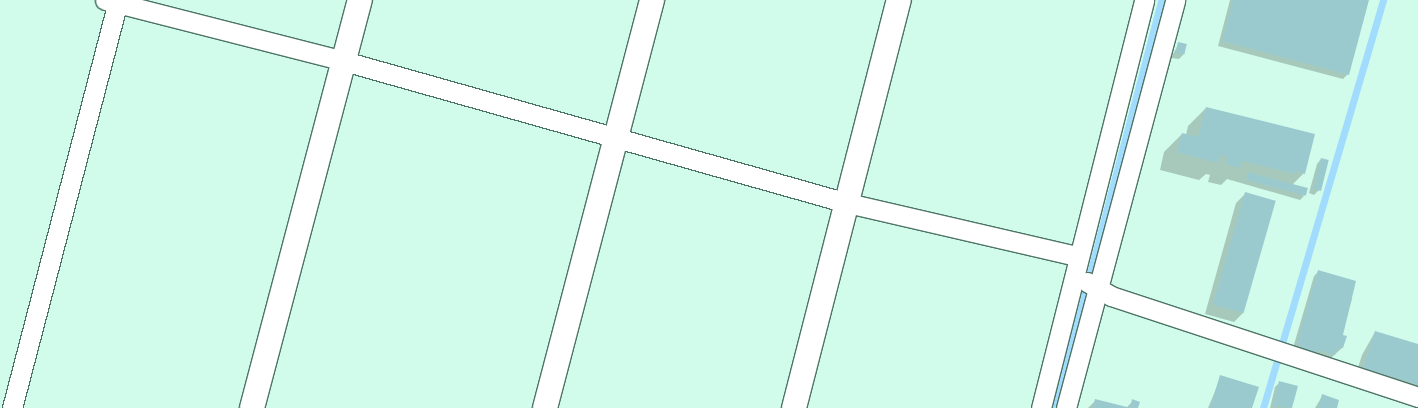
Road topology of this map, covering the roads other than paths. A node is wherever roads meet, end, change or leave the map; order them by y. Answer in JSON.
{"nodes":[{"id":1,"x":360,"y":0,"type":"edge"},
{"id":2,"x":652,"y":0,"type":"edge"},
{"id":3,"x":899,"y":0,"type":"edge"},
{"id":4,"x":1144,"y":0,"type":"edge"},
{"id":5,"x":1175,"y":0,"type":"edge"},
{"id":6,"x":113,"y":1,"type":"edge"},
{"id":7,"x":344,"y":61,"type":"junction"},
{"id":8,"x":616,"y":136,"type":"junction"},
{"id":9,"x":847,"y":203,"type":"junction"},
{"id":10,"x":1078,"y":256,"type":"junction"},
{"id":11,"x":1076,"y":276,"type":"junction"},
{"id":12,"x":1098,"y":288,"type":"junction"},
{"id":13,"x":1418,"y":397,"type":"edge"},
{"id":14,"x":12,"y":408,"type":"edge"},
{"id":15,"x":252,"y":408,"type":"edge"},
{"id":16,"x":545,"y":408,"type":"edge"},
{"id":17,"x":794,"y":408,"type":"edge"},
{"id":18,"x":1041,"y":408,"type":"edge"},
{"id":19,"x":1066,"y":408,"type":"edge"}],
"edges":[{"from":1,"to":7,"type":"street"},
{"from":2,"to":8,"type":"street"},
{"from":3,"to":9,"type":"street"},
{"from":4,"to":10,"type":"street"},
{"from":5,"to":12,"type":"street"},
{"from":6,"to":7,"type":"street"},
{"from":6,"to":14,"type":"street"},
{"from":7,"to":8,"type":"street"},
{"from":7,"to":15,"type":"street"},
{"from":8,"to":9,"type":"street"},
{"from":8,"to":16,"type":"street"},
{"from":9,"to":10,"type":"street"},
{"from":9,"to":17,"type":"street"},
{"from":10,"to":11,"type":"street"},
{"from":11,"to":12,"type":"street"},
{"from":11,"to":18,"type":"street"},
{"from":12,"to":13,"type":"street"},
{"from":12,"to":19,"type":"street"}]}
